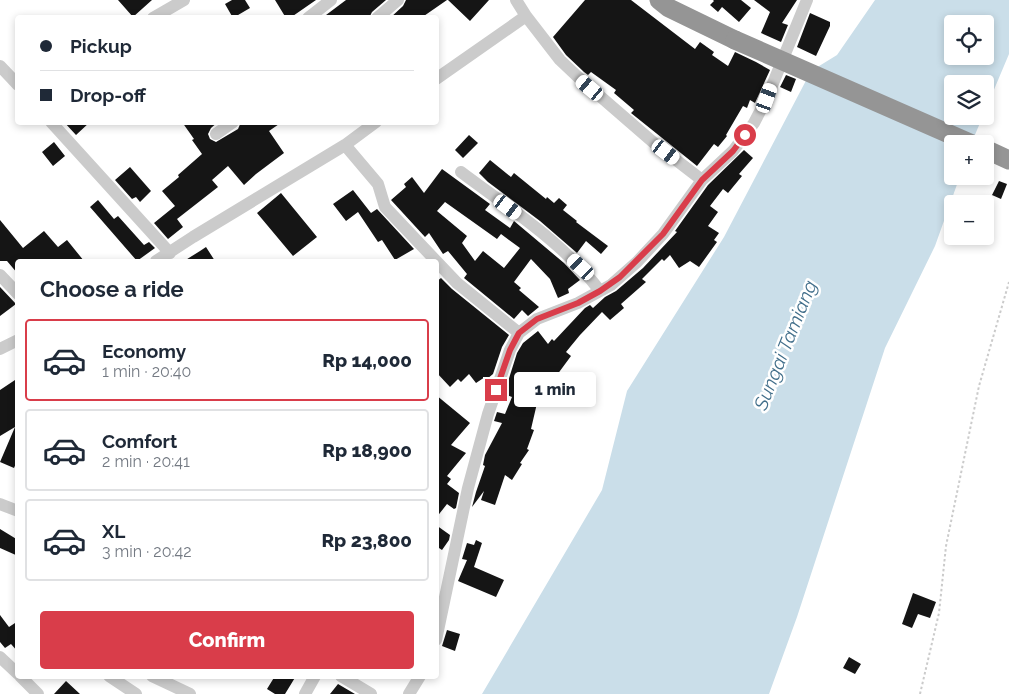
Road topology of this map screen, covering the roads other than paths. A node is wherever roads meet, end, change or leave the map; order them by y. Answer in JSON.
{"nodes":[{"id":1,"x":184,"y":0,"type":"edge"},
{"id":2,"x":331,"y":0,"type":"edge"},
{"id":3,"x":398,"y":0,"type":"edge"},
{"id":4,"x":516,"y":0,"type":"edge"},
{"id":5,"x":659,"y":0,"type":"edge"},
{"id":6,"x":807,"y":0,"type":"edge"},
{"id":7,"x":158,"y":15,"type":"edge"},
{"id":8,"x":312,"y":15,"type":"edge"},
{"id":9,"x":380,"y":15,"type":"edge"},
{"id":10,"x":526,"y":16,"type":"junction"},
{"id":11,"x":0,"y":66,"type":"edge"},
{"id":12,"x":439,"y":77,"type":"edge"},
{"id":13,"x":15,"y":82,"type":"edge"},
{"id":14,"x":54,"y":125,"type":"edge"},
{"id":15,"x":228,"y":125,"type":"edge"},
{"id":16,"x":372,"y":125,"type":"edge"},
{"id":17,"x":216,"y":134,"type":"dead end"},
{"id":18,"x":951,"y":135,"type":"edge"},
{"id":19,"x":345,"y":145,"type":"junction"},
{"id":20,"x":994,"y":153,"type":"edge"},
{"id":21,"x":1009,"y":160,"type":"edge"},
{"id":22,"x":461,"y":172,"type":"dead end"},
{"id":23,"x":702,"y":180,"type":"junction"},
{"id":24,"x":170,"y":253,"type":"junction"},
{"id":25,"x":160,"y":259,"type":"edge"},
{"id":26,"x":434,"y":259,"type":"edge"},
{"id":27,"x":439,"y":264,"type":"edge"},
{"id":28,"x":0,"y":275,"type":"edge"},
{"id":29,"x":15,"y":291,"type":"edge"},
{"id":30,"x":600,"y":291,"type":"junction"},
{"id":31,"x":519,"y":333,"type":"junction"},
{"id":32,"x":15,"y":342,"type":"edge"},
{"id":33,"x":0,"y":349,"type":"edge"},
{"id":34,"x":0,"y":504,"type":"edge"},
{"id":35,"x":15,"y":511,"type":"edge"},
{"id":36,"x":439,"y":626,"type":"edge"},
{"id":37,"x":0,"y":657,"type":"edge"},
{"id":38,"x":15,"y":671,"type":"edge"},
{"id":39,"x":23,"y":679,"type":"edge"},
{"id":40,"x":114,"y":679,"type":"edge"},
{"id":41,"x":158,"y":679,"type":"edge"},
{"id":42,"x":313,"y":679,"type":"edge"},
{"id":43,"x":346,"y":679,"type":"edge"},
{"id":44,"x":418,"y":679,"type":"edge"},
{"id":45,"x":38,"y":694,"type":"edge"},
{"id":46,"x":136,"y":694,"type":"edge"},
{"id":47,"x":190,"y":694,"type":"edge"},
{"id":48,"x":305,"y":694,"type":"edge"},
{"id":49,"x":371,"y":694,"type":"edge"},
{"id":50,"x":409,"y":694,"type":"edge"}],
"edges":[{"from":1,"to":7,"type":"street"},
{"from":2,"to":8,"type":"street"},
{"from":3,"to":9,"type":"street"},
{"from":4,"to":10,"type":"street"},
{"from":5,"to":18,"type":"highway","bridge":true},
{"from":6,"to":23,"type":"street"},
{"from":10,"to":12,"type":"street"},
{"from":10,"to":23,"type":"street"},
{"from":11,"to":13,"type":"street"},
{"from":14,"to":24,"type":"street"},
{"from":15,"to":17,"type":"street"},
{"from":16,"to":19,"type":"street"},
{"from":19,"to":24,"type":"street"},
{"from":19,"to":26,"type":"street"},
{"from":20,"to":21,"type":"highway"},
{"from":22,"to":30,"type":"street"},
{"from":23,"to":30,"type":"street"},
{"from":24,"to":25,"type":"street"},
{"from":27,"to":31,"type":"street"},
{"from":28,"to":29,"type":"street"},
{"from":30,"to":31,"type":"street"},
{"from":31,"to":36,"type":"street"},
{"from":32,"to":33,"type":"street"},
{"from":34,"to":35,"type":"street"},
{"from":37,"to":38,"type":"street"},
{"from":39,"to":45,"type":"street"},
{"from":40,"to":46,"type":"street"},
{"from":41,"to":47,"type":"street"},
{"from":42,"to":48,"type":"street"},
{"from":43,"to":49,"type":"street"},
{"from":44,"to":50,"type":"street"}]}
